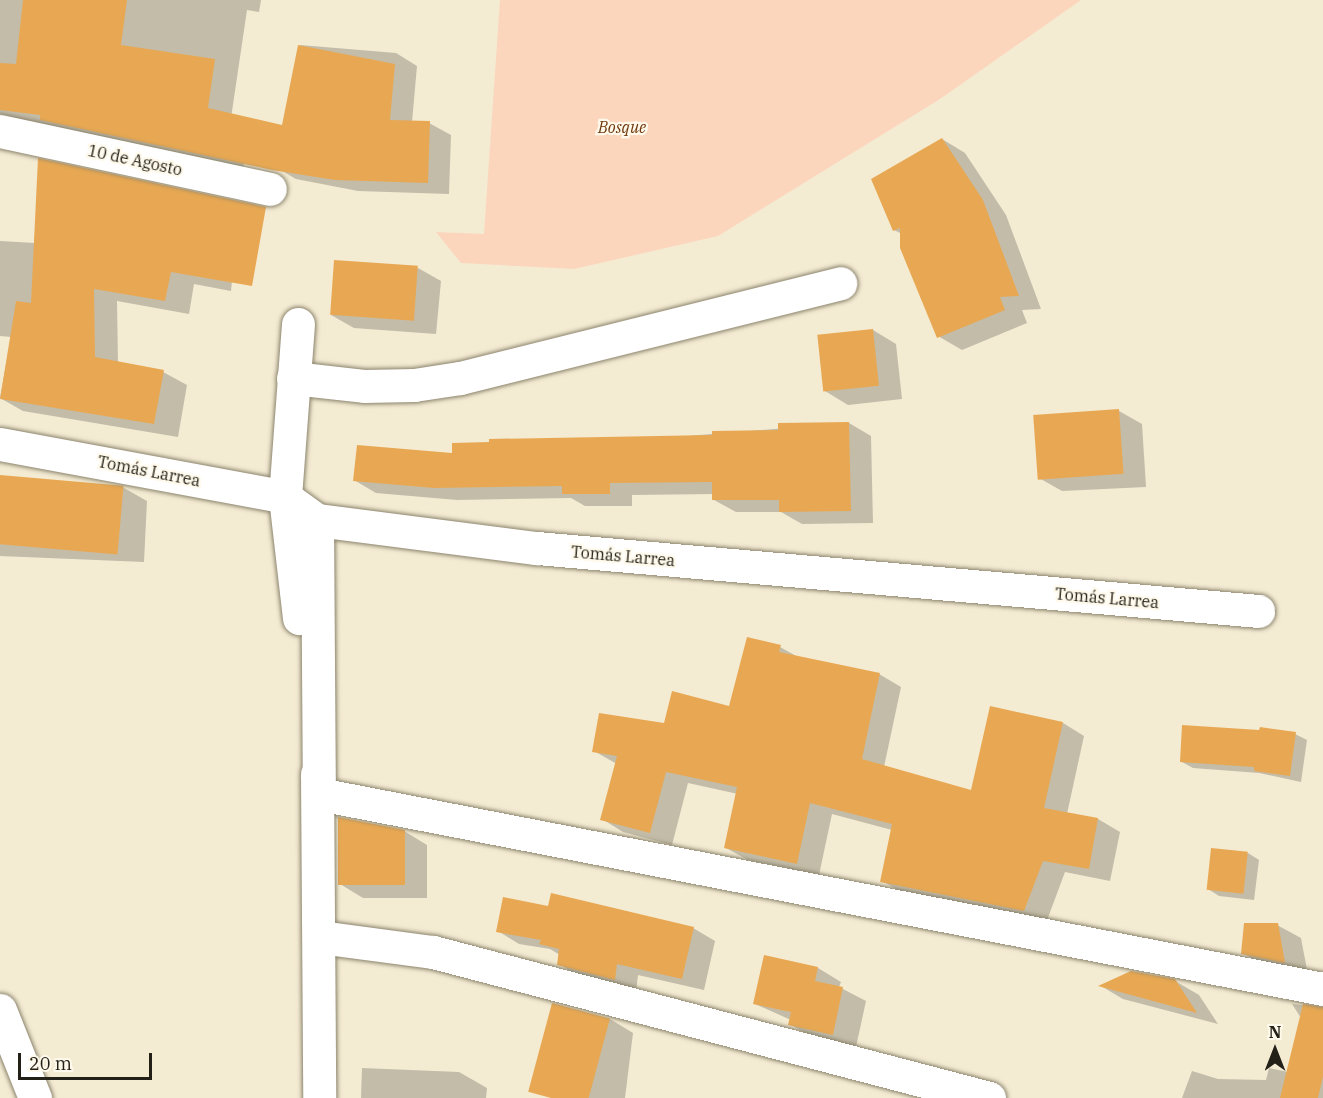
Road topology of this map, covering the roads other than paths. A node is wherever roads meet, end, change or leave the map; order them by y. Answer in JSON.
{"nodes":[{"id":1,"x":0,"y":131,"type":"edge"},
{"id":2,"x":270,"y":189,"type":"dead end"},
{"id":3,"x":840,"y":283,"type":"dead end"},
{"id":4,"x":298,"y":324,"type":"dead end"},
{"id":5,"x":293,"y":378,"type":"junction"},
{"id":6,"x":0,"y":444,"type":"edge"},
{"id":7,"x":285,"y":497,"type":"junction"},
{"id":8,"x":317,"y":520,"type":"junction"},
{"id":9,"x":1258,"y":611,"type":"dead end"},
{"id":10,"x":319,"y":794,"type":"junction"},
{"id":11,"x":320,"y":937,"type":"junction"},
{"id":12,"x":1323,"y":989,"type":"edge"},
{"id":13,"x":0,"y":1010,"type":"edge"},
{"id":14,"x":35,"y":1098,"type":"edge"},
{"id":15,"x":319,"y":1098,"type":"edge"},
{"id":16,"x":989,"y":1098,"type":"edge"}],
"edges":[{"from":1,"to":2,"type":"street","name":"10 de Agosto"},
{"from":3,"to":5,"type":"street"},
{"from":4,"to":5,"type":"street"},
{"from":5,"to":7,"type":"street"},
{"from":6,"to":7,"type":"street","name":"Tomás Larrea"},
{"from":7,"to":8,"type":"street","name":"Tomás Larrea"},
{"from":7,"to":10,"type":"street"},
{"from":8,"to":9,"type":"street","name":"Tomás Larrea"},
{"from":8,"to":10,"type":"street"},
{"from":10,"to":11,"type":"street"},
{"from":10,"to":12,"type":"street"},
{"from":11,"to":15,"type":"street"},
{"from":11,"to":16,"type":"street"},
{"from":13,"to":14,"type":"street"}]}
